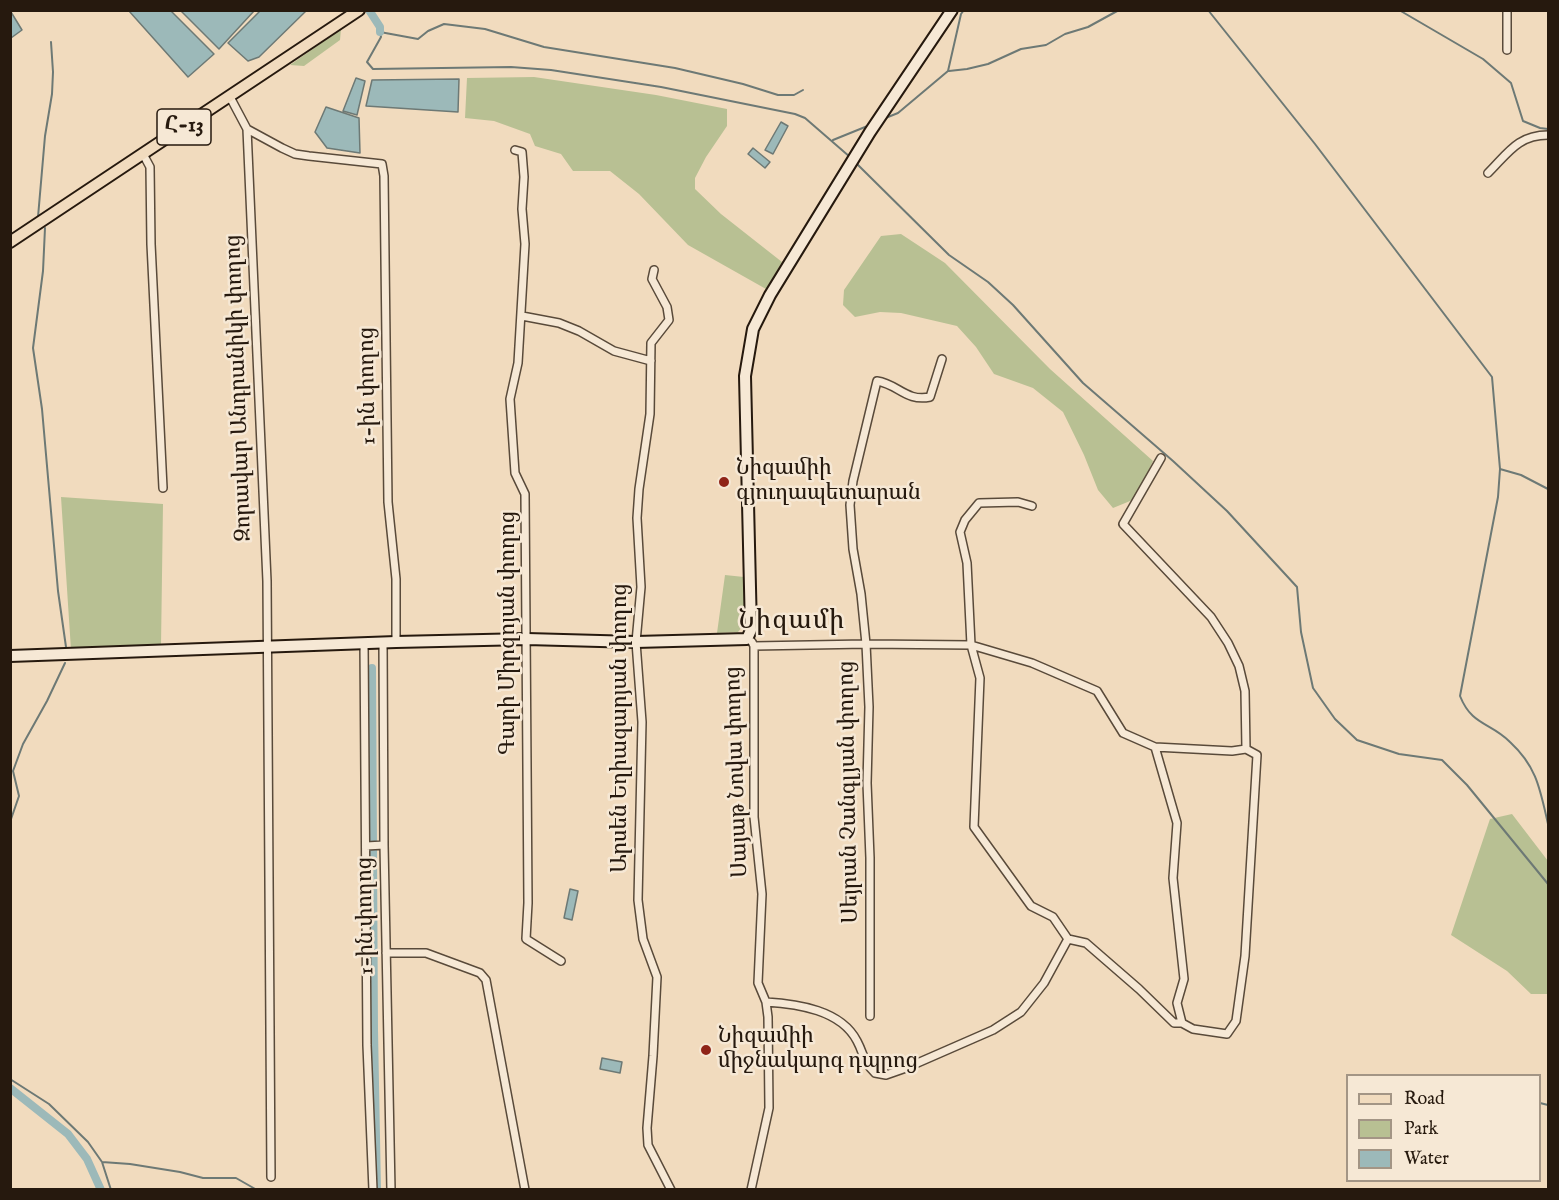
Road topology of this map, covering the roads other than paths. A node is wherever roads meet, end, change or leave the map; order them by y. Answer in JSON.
{"nodes":[{"id":1,"x":952,"y":10,"type":"edge"},
{"id":2,"x":1507,"y":10,"type":"edge"},
{"id":3,"x":359,"y":11,"type":"edge"},
{"id":4,"x":1507,"y":50,"type":"dead end"},
{"id":5,"x":230,"y":97,"type":"junction"},
{"id":6,"x":247,"y":129,"type":"junction"},
{"id":7,"x":1548,"y":135,"type":"edge"},
{"id":8,"x":514,"y":150,"type":"dead end"},
{"id":9,"x":143,"y":154,"type":"junction"},
{"id":10,"x":1488,"y":173,"type":"dead end"},
{"id":11,"x":10,"y":242,"type":"edge"},
{"id":12,"x":654,"y":270,"type":"dead end"},
{"id":13,"x":522,"y":316,"type":"junction"},
{"id":14,"x":942,"y":359,"type":"dead end"},
{"id":15,"x":651,"y":362,"type":"junction"},
{"id":16,"x":1161,"y":458,"type":"dead end"},
{"id":17,"x":163,"y":488,"type":"dead end"},
{"id":18,"x":1032,"y":506,"type":"dead end"},
{"id":19,"x":527,"y":639,"type":"junction"},
{"id":20,"x":383,"y":642,"type":"junction"},
{"id":21,"x":396,"y":642,"type":"junction"},
{"id":22,"x":636,"y":642,"type":"junction"},
{"id":23,"x":750,"y":642,"type":"junction"},
{"id":24,"x":364,"y":643,"type":"junction"},
{"id":25,"x":866,"y":644,"type":"junction"},
{"id":26,"x":971,"y":645,"type":"junction"},
{"id":27,"x":267,"y":646,"type":"junction"},
{"id":28,"x":10,"y":656,"type":"edge"},
{"id":29,"x":1155,"y":747,"type":"junction"},
{"id":30,"x":1246,"y":748,"type":"junction"},
{"id":31,"x":384,"y":845,"type":"junction"},
{"id":32,"x":366,"y":846,"type":"junction"},
{"id":33,"x":1068,"y":939,"type":"junction"},
{"id":34,"x":386,"y":953,"type":"junction"},
{"id":35,"x":561,"y":961,"type":"dead end"},
{"id":36,"x":766,"y":1002,"type":"junction"},
{"id":37,"x":870,"y":1016,"type":"dead end"},
{"id":38,"x":1182,"y":1023,"type":"junction"},
{"id":39,"x":271,"y":1177,"type":"dead end"},
{"id":40,"x":373,"y":1190,"type":"edge"},
{"id":41,"x":391,"y":1190,"type":"edge"},
{"id":42,"x":525,"y":1190,"type":"edge"},
{"id":43,"x":671,"y":1190,"type":"edge"},
{"id":44,"x":751,"y":1190,"type":"edge"}],
"edges":[{"from":1,"to":23,"type":"main road","name":"Սայաթ Նովա փողոց"},
{"from":2,"to":4,"type":"street"},
{"from":3,"to":5,"type":"main road","number":"Հ-13"},
{"from":5,"to":6,"type":"street"},
{"from":5,"to":9,"type":"main road","number":"Հ-13"},
{"from":6,"to":21,"type":"street","name":"1-ին փողոց"},
{"from":6,"to":27,"type":"street","name":"Զորավար Անդրանիկի փողոց"},
{"from":7,"to":10,"type":"street"},
{"from":8,"to":13,"type":"street","name":"Գարի Միրզոյան փողոց"},
{"from":9,"to":11,"type":"main road","number":"Հ-13"},
{"from":9,"to":17,"type":"street"},
{"from":12,"to":15,"type":"street","name":"Արսեն Եղիազարյան փողոց"},
{"from":13,"to":15,"type":"street"},
{"from":13,"to":19,"type":"street","name":"Գարի Միրզոյան փողոց"},
{"from":14,"to":25,"type":"street","name":"Սեյրան Չանգլյան փողոց"},
{"from":15,"to":22,"type":"street","name":"Արսեն Եղիազարյան փողոց"},
{"from":16,"to":30,"type":"street"},
{"from":18,"to":26,"type":"street"},
{"from":19,"to":21,"type":"main road"},
{"from":19,"to":22,"type":"main road"},
{"from":19,"to":35,"type":"street","name":"Գարի Միրզոյան փողոց"},
{"from":20,"to":21,"type":"main road"},
{"from":20,"to":24,"type":"main road"},
{"from":20,"to":31,"type":"street","name":"1-ին փողոց"},
{"from":22,"to":23,"type":"main road"},
{"from":22,"to":43,"type":"street","name":"Արսեն Եղիազարյան փողոց"},
{"from":23,"to":25,"type":"street"},
{"from":23,"to":36,"type":"street","name":"Սայաթ Նովա փողոց"},
{"from":24,"to":27,"type":"main road"},
{"from":24,"to":32,"type":"street"},
{"from":25,"to":26,"type":"street"},
{"from":25,"to":37,"type":"street","name":"Սեյրան Չանգլյան փողոց"},
{"from":26,"to":29,"type":"street"},
{"from":26,"to":33,"type":"street"},
{"from":27,"to":28,"type":"main road"},
{"from":27,"to":39,"type":"street","name":"Զորավար Անդրանիկի փողոց"},
{"from":29,"to":30,"type":"street"},
{"from":29,"to":38,"type":"street"},
{"from":30,"to":38,"type":"street"},
{"from":31,"to":32,"type":"street"},
{"from":31,"to":34,"type":"street","name":"1-ին փողոց"},
{"from":32,"to":40,"type":"street"},
{"from":33,"to":36,"type":"street"},
{"from":33,"to":38,"type":"street"},
{"from":34,"to":41,"type":"street","name":"1-ին փողոց"},
{"from":34,"to":42,"type":"street"},
{"from":36,"to":44,"type":"street","name":"Սայաթ Նովա փողոց"}]}
